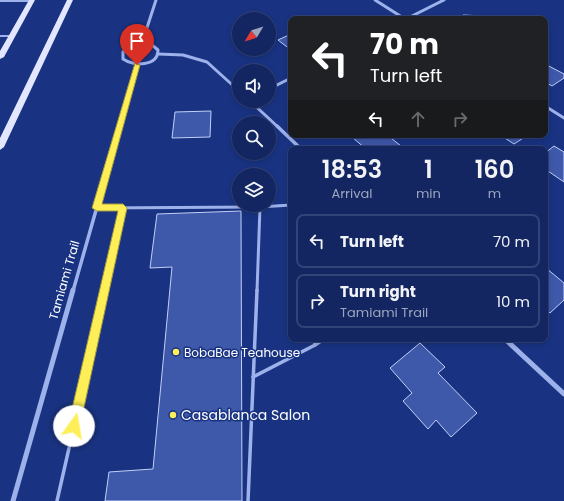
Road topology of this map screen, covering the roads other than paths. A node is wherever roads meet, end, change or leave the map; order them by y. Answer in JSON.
{"nodes":[{"id":1,"x":70,"y":0,"type":"edge"},
{"id":2,"x":156,"y":0,"type":"edge"},
{"id":3,"x":375,"y":0,"type":"edge"},
{"id":4,"x":444,"y":0,"type":"edge"},
{"id":5,"x":0,"y":1,"type":"edge"},
{"id":6,"x":32,"y":1,"type":"edge"},
{"id":7,"x":401,"y":16,"type":"edge"},
{"id":8,"x":412,"y":16,"type":"edge"},
{"id":9,"x":0,"y":36,"type":"edge"},
{"id":10,"x":12,"y":36,"type":"junction"},
{"id":11,"x":142,"y":43,"type":"junction"},
{"id":12,"x":158,"y":54,"type":"junction"},
{"id":13,"x":0,"y":57,"type":"edge"},
{"id":14,"x":137,"y":65,"type":"junction"},
{"id":15,"x":288,"y":80,"type":"edge"},
{"id":16,"x":232,"y":85,"type":"edge"},
{"id":17,"x":276,"y":86,"type":"edge"},
{"id":18,"x":257,"y":108,"type":"edge"},
{"id":19,"x":548,"y":108,"type":"edge"},
{"id":20,"x":564,"y":118,"type":"edge"},
{"id":21,"x":288,"y":137,"type":"edge"},
{"id":22,"x":289,"y":138,"type":"edge"},
{"id":23,"x":298,"y":146,"type":"edge"},
{"id":24,"x":0,"y":147,"type":"edge"},
{"id":25,"x":288,"y":205,"type":"edge"},
{"id":26,"x":276,"y":206,"type":"edge"},
{"id":27,"x":232,"y":207,"type":"edge"},
{"id":28,"x":97,"y":208,"type":"junction"},
{"id":29,"x":123,"y":208,"type":"junction"},
{"id":30,"x":260,"y":212,"type":"edge"},
{"id":31,"x":320,"y":342,"type":"edge"},
{"id":32,"x":508,"y":342,"type":"edge"},
{"id":33,"x":315,"y":345,"type":"joint"},
{"id":34,"x":253,"y":377,"type":"junction"},
{"id":35,"x":564,"y":394,"type":"edge"},
{"id":36,"x":13,"y":501,"type":"edge"},
{"id":37,"x":57,"y":501,"type":"edge"},
{"id":38,"x":248,"y":501,"type":"edge"}],
"edges":[{"from":1,"to":24,"type":"main road"},
{"from":2,"to":11,"type":"street"},
{"from":3,"to":7,"type":"street"},
{"from":4,"to":8,"type":"street"},
{"from":5,"to":6,"type":"lane"},
{"from":6,"to":10,"type":"main road"},
{"from":9,"to":10,"type":"lane"},
{"from":10,"to":13,"type":"main road"},
{"from":11,"to":12,"type":"street"},
{"from":11,"to":14,"type":"street"},
{"from":12,"to":14,"type":"street"},
{"from":12,"to":16,"type":"street"},
{"from":14,"to":28,"type":"street","name":"Tamiami Trail"},
{"from":15,"to":17,"type":"street"},
{"from":18,"to":21,"type":"street"},
{"from":19,"to":20,"type":"street"},
{"from":22,"to":23,"type":"street"},
{"from":25,"to":26,"type":"lane"},
{"from":27,"to":29,"type":"lane"},
{"from":28,"to":29,"type":"lane"},
{"from":28,"to":36,"type":"street","name":"Tamiami Trail"},
{"from":29,"to":37,"type":"lane"},
{"from":30,"to":34,"type":"lane"},
{"from":31,"to":33,"type":"lane"},
{"from":32,"to":35,"type":"street"},
{"from":33,"to":34,"type":"lane"},
{"from":34,"to":38,"type":"lane"}]}
